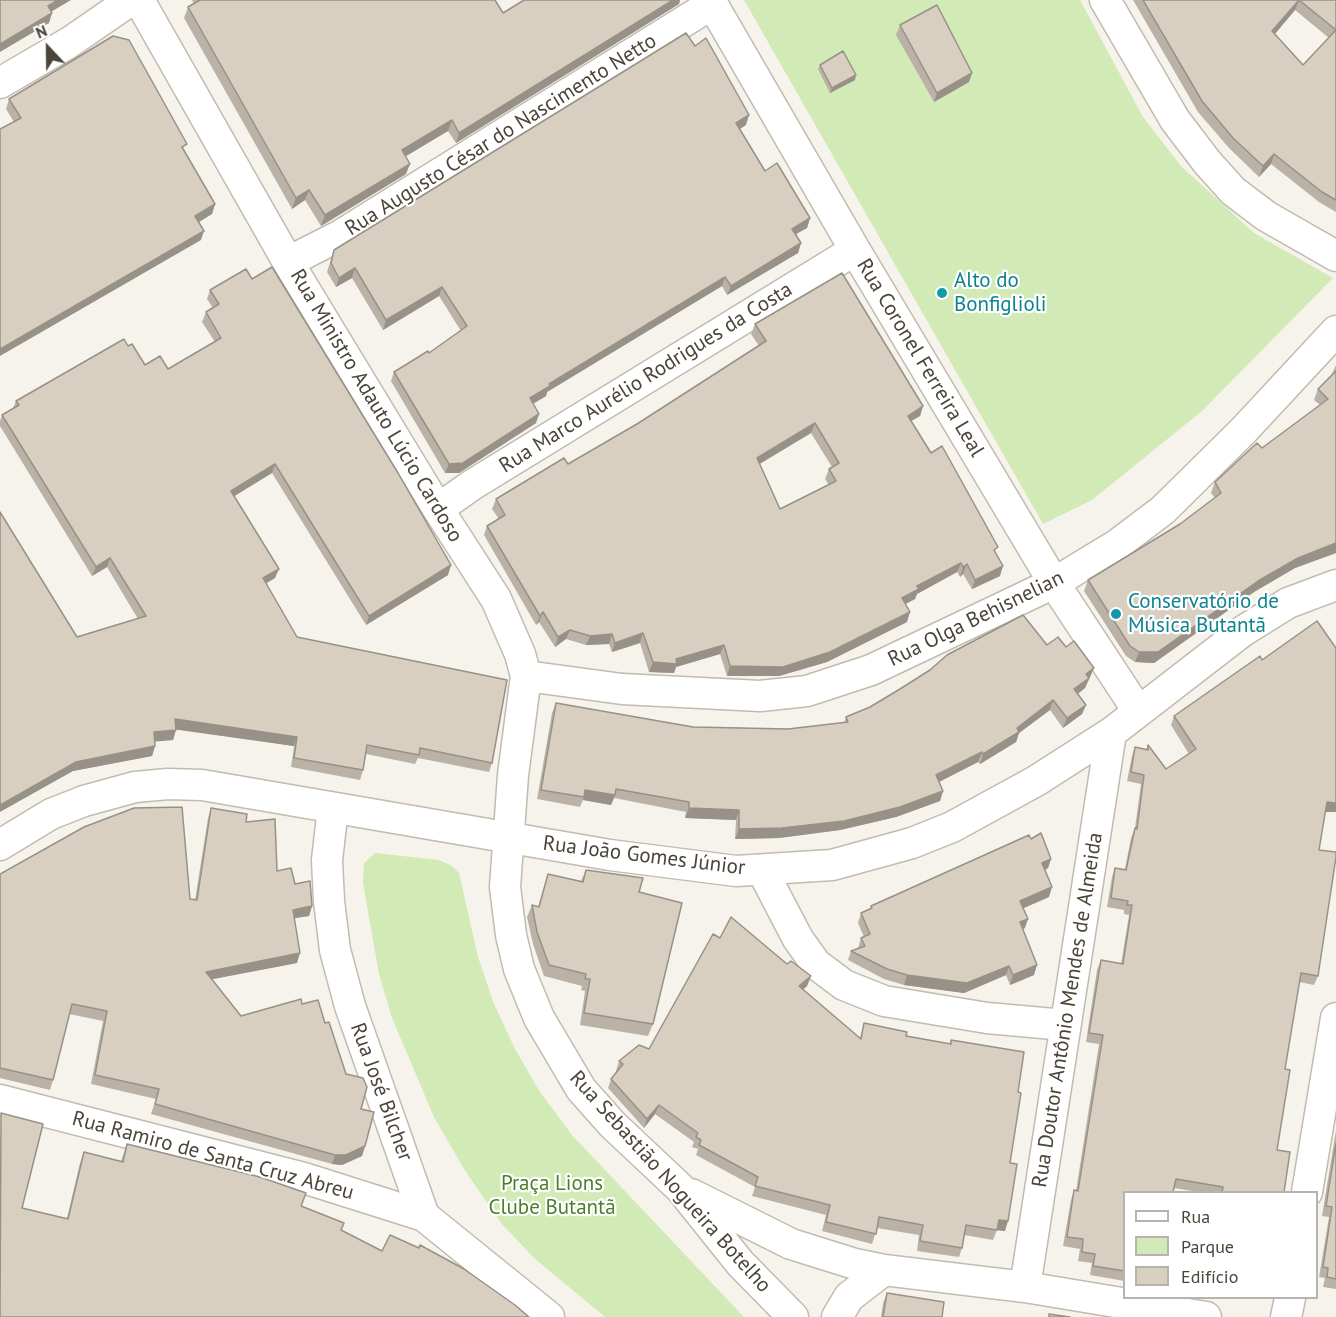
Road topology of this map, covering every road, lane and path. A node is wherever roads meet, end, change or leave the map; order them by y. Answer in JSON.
{"nodes":[{"id":1,"x":131,"y":0,"type":"edge"},
{"id":2,"x":139,"y":0,"type":"edge"},
{"id":3,"x":1105,"y":0,"type":"edge"},
{"id":4,"x":711,"y":2,"type":"edge"},
{"id":5,"x":0,"y":83,"type":"edge"},
{"id":6,"x":855,"y":250,"type":"junction"},
{"id":7,"x":1336,"y":256,"type":"edge"},
{"id":8,"x":288,"y":262,"type":"junction"},
{"id":9,"x":1336,"y":331,"type":"edge"},
{"id":10,"x":438,"y":510,"type":"junction"},
{"id":11,"x":1054,"y":583,"type":"junction"},
{"id":12,"x":1336,"y":585,"type":"edge"},
{"id":13,"x":526,"y":676,"type":"junction"},
{"id":14,"x":1138,"y":711,"type":"junction"},
{"id":15,"x":1111,"y":733,"type":"junction"},
{"id":16,"x":333,"y":808,"type":"junction"},
{"id":17,"x":508,"y":836,"type":"junction"},
{"id":18,"x":0,"y":845,"type":"edge"},
{"id":19,"x":762,"y":870,"type":"junction"},
{"id":20,"x":1336,"y":1018,"type":"edge"},
{"id":21,"x":1065,"y":1025,"type":"junction"},
{"id":22,"x":0,"y":1100,"type":"edge"},
{"id":23,"x":680,"y":1188,"type":"junction"},
{"id":24,"x":1307,"y":1191,"type":"edge"},
{"id":25,"x":424,"y":1216,"type":"junction"},
{"id":26,"x":884,"y":1270,"type":"junction"},
{"id":27,"x":1025,"y":1287,"type":"junction"},
{"id":28,"x":1290,"y":1299,"type":"edge"},
{"id":29,"x":549,"y":1317,"type":"edge"},
{"id":30,"x":793,"y":1317,"type":"edge"},
{"id":31,"x":837,"y":1317,"type":"edge"},
{"id":32,"x":1206,"y":1317,"type":"edge"},
{"id":33,"x":1286,"y":1317,"type":"edge"}],
"edges":[{"from":1,"to":5,"type":"street"},
{"from":2,"to":8,"type":"street","name":"Rua Ministro Adauto Lúcio Cardoso"},
{"from":3,"to":7,"type":"street"},
{"from":4,"to":6,"type":"street","name":"Rua Coronel Ferreira Leal"},
{"from":4,"to":8,"type":"street","name":"Rua Augusto César do Nascimento Netto"},
{"from":6,"to":10,"type":"street","name":"Rua Marco Aurélio Rodrigues da Costa"},
{"from":6,"to":11,"type":"street","name":"Rua Coronel Ferreira Leal"},
{"from":8,"to":10,"type":"street","name":"Rua Ministro Adauto Lúcio Cardoso"},
{"from":9,"to":11,"type":"street","name":"Rua Olga Behisnelian"},
{"from":10,"to":13,"type":"street","name":"Rua Ministro Adauto Lúcio Cardoso"},
{"from":11,"to":13,"type":"street","name":"Rua Olga Behisnelian"},
{"from":11,"to":14,"type":"street","name":"Rua Coronel Ferreira Leal"},
{"from":12,"to":14,"type":"street","name":"Rua João Gomes Júnior"},
{"from":13,"to":17,"type":"street","name":"Rua Ministro Adauto Lúcio Cardoso"},
{"from":14,"to":15,"type":"street","name":"Rua João Gomes Júnior"},
{"from":15,"to":19,"type":"street","name":"Rua João Gomes Júnior"},
{"from":15,"to":21,"type":"street","name":"Rua Doutor Antônio Mendes de Almeida"},
{"from":16,"to":17,"type":"street","name":"Rua João Gomes Júnior"},
{"from":16,"to":18,"type":"street","name":"Rua João Gomes Júnior"},
{"from":16,"to":25,"type":"street","name":"Rua José Bilcher"},
{"from":17,"to":19,"type":"street","name":"Rua João Gomes Júnior"},
{"from":17,"to":23,"type":"street","name":"Rua Sebastião Nogueira Botelho"},
{"from":19,"to":21,"type":"street"},
{"from":20,"to":24,"type":"street"},
{"from":21,"to":27,"type":"street","name":"Rua Doutor Antônio Mendes de Almeida"},
{"from":22,"to":25,"type":"street","name":"Rua Ramiro de Santa Cruz Abreu"},
{"from":23,"to":26,"type":"street"},
{"from":23,"to":30,"type":"street","name":"Rua Sebastião Nogueira Botelho"},
{"from":25,"to":29,"type":"street"},
{"from":26,"to":27,"type":"street"},
{"from":26,"to":31,"type":"street"},
{"from":27,"to":32,"type":"street"},
{"from":28,"to":33,"type":"street"}]}
